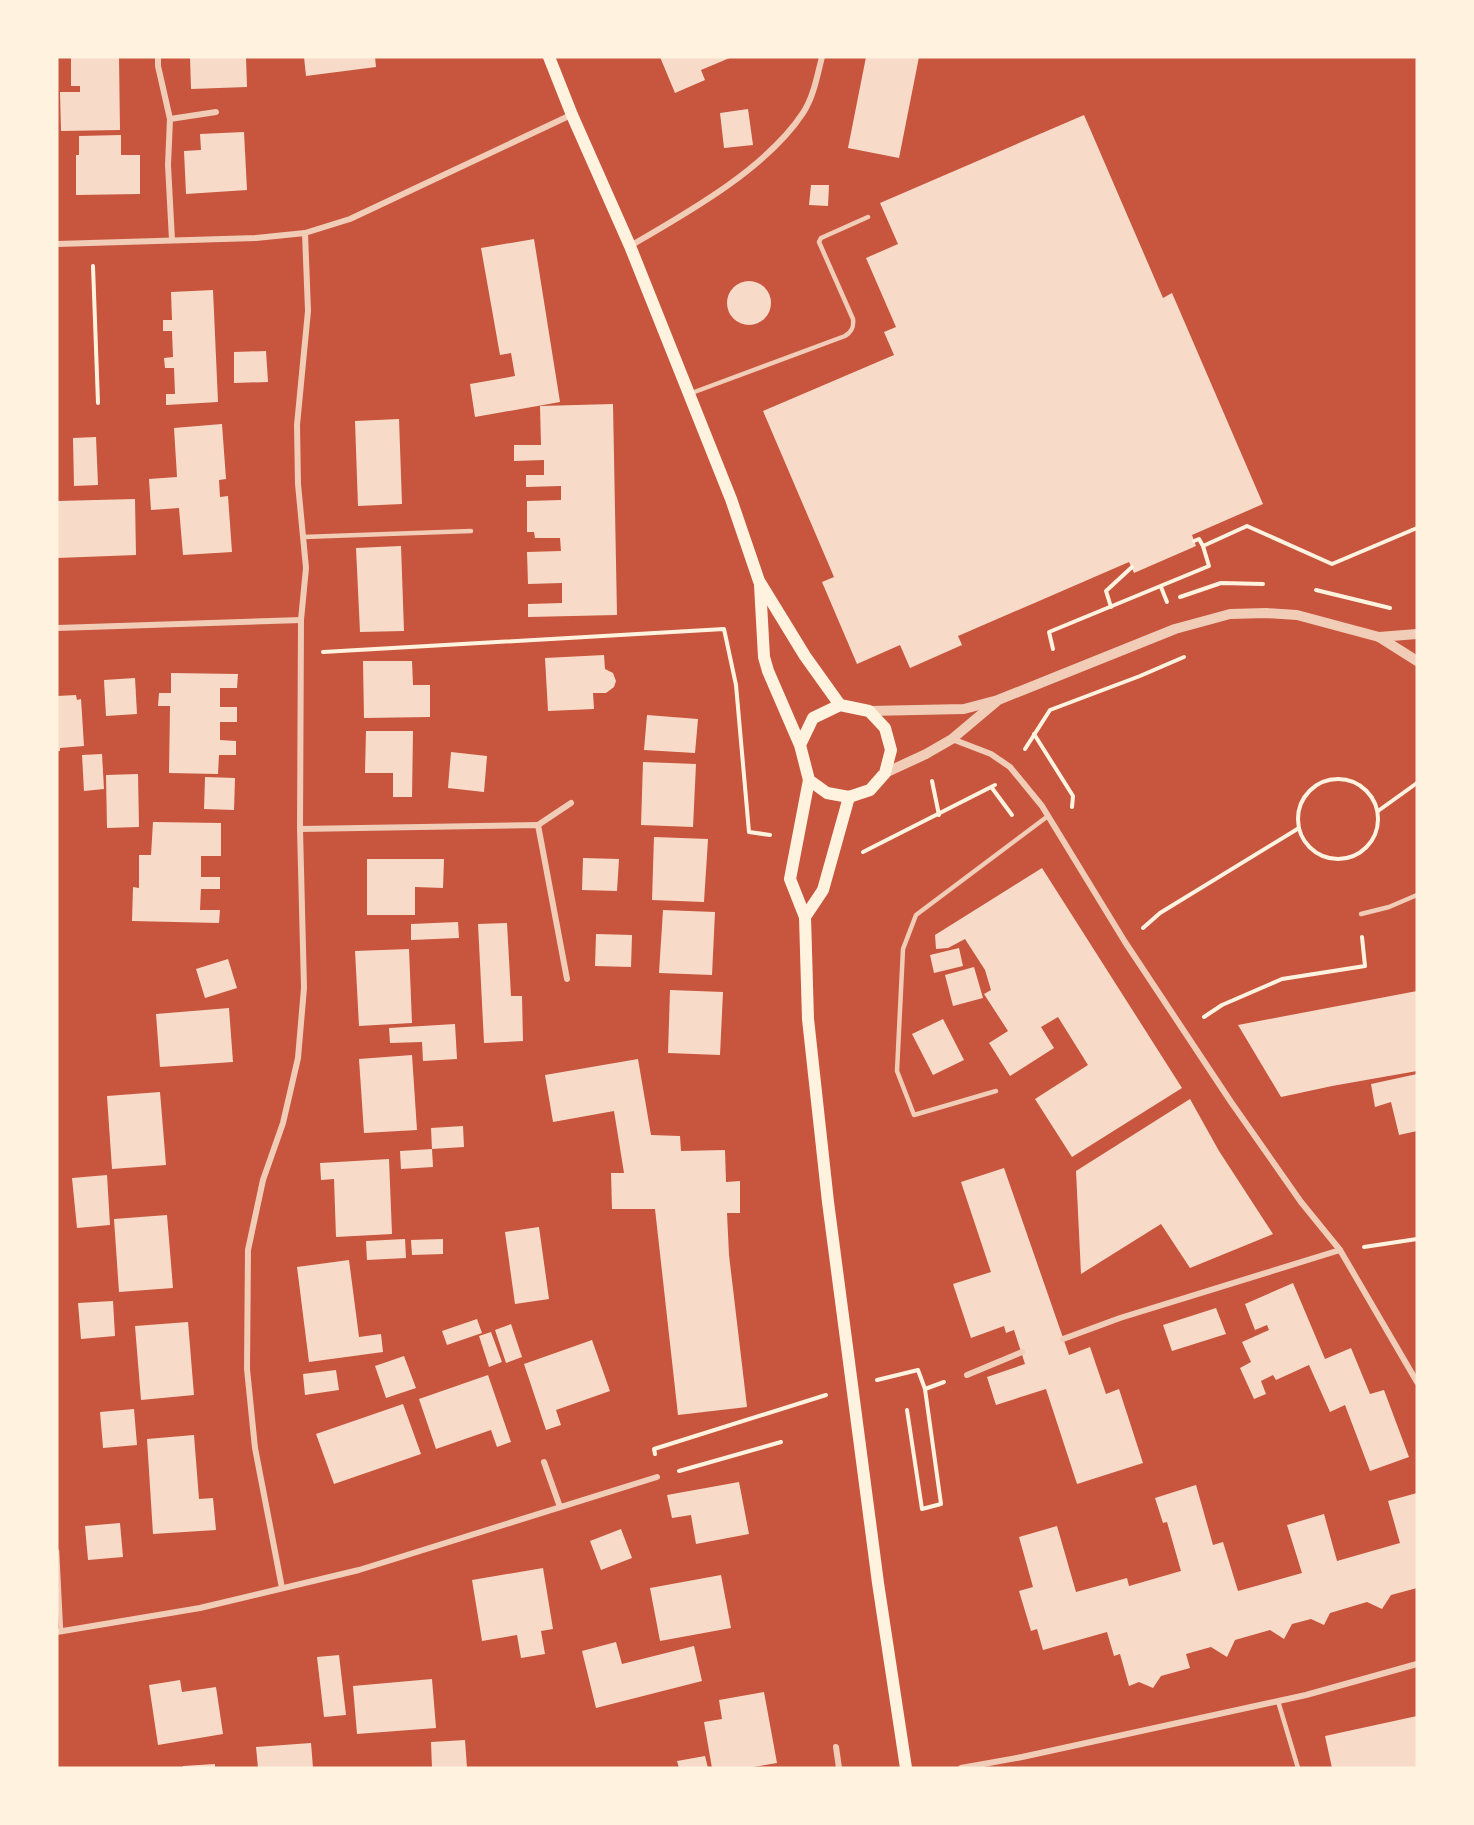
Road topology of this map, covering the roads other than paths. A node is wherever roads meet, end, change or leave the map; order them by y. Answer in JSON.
{"nodes":[{"id":1,"x":158,"y":57,"type":"edge"},
{"id":2,"x":549,"y":57,"type":"edge"},
{"id":3,"x":822,"y":57,"type":"edge"},
{"id":4,"x":216,"y":112,"type":"dead end"},
{"id":5,"x":572,"y":115,"type":"junction"},
{"id":6,"x":170,"y":119,"type":"junction"},
{"id":7,"x":868,"y":217,"type":"dead end"},
{"id":8,"x":305,"y":233,"type":"junction"},
{"id":9,"x":171,"y":240,"type":"junction"},
{"id":10,"x":57,"y":244,"type":"edge"},
{"id":11,"x":630,"y":246,"type":"junction"},
{"id":12,"x":689,"y":394,"type":"junction"},
{"id":13,"x":471,"y":531,"type":"dead end"},
{"id":14,"x":303,"y":537,"type":"junction"},
{"id":15,"x":759,"y":580,"type":"junction"},
{"id":16,"x":301,"y":620,"type":"junction"},
{"id":17,"x":57,"y":628,"type":"edge"},
{"id":18,"x":1417,"y":634,"type":"edge"},
{"id":19,"x":1379,"y":637,"type":"junction"},
{"id":20,"x":1417,"y":661,"type":"edge"},
{"id":21,"x":998,"y":700,"type":"junction"},
{"id":22,"x":840,"y":705,"type":"junction"},
{"id":23,"x":869,"y":711,"type":"junction"},
{"id":24,"x":952,"y":739,"type":"junction"},
{"id":25,"x":800,"y":745,"type":"junction"},
{"id":26,"x":885,"y":773,"type":"junction"},
{"id":27,"x":809,"y":780,"type":"junction"},
{"id":28,"x":849,"y":797,"type":"junction"},
{"id":29,"x":570,"y":803,"type":"dead end"},
{"id":30,"x":1048,"y":816,"type":"junction"},
{"id":31,"x":538,"y":825,"type":"junction"},
{"id":32,"x":300,"y":829,"type":"junction"},
{"id":33,"x":1417,"y":895,"type":"edge"},
{"id":34,"x":1360,"y":914,"type":"road end"},
{"id":35,"x":805,"y":917,"type":"junction"},
{"id":36,"x":567,"y":979,"type":"dead end"},
{"id":37,"x":996,"y":1092,"type":"dead end"},
{"id":38,"x":1340,"y":1250,"type":"junction"},
{"id":39,"x":1063,"y":1339,"type":"dead end"},
{"id":40,"x":1022,"y":1352,"type":"dead end"},
{"id":41,"x":967,"y":1375,"type":"dead end"},
{"id":42,"x":1417,"y":1382,"type":"edge"},
{"id":43,"x":544,"y":1462,"type":"dead end"},
{"id":44,"x":657,"y":1477,"type":"road end"},
{"id":45,"x":560,"y":1507,"type":"junction"},
{"id":46,"x":57,"y":1551,"type":"edge"},
{"id":47,"x":282,"y":1588,"type":"junction"},
{"id":48,"x":59,"y":1631,"type":"edge"},
{"id":49,"x":1417,"y":1664,"type":"edge"},
{"id":50,"x":1278,"y":1701,"type":"junction"},
{"id":51,"x":836,"y":1747,"type":"dead end"},
{"id":52,"x":839,"y":1768,"type":"edge"},
{"id":53,"x":906,"y":1768,"type":"edge"},
{"id":54,"x":961,"y":1768,"type":"edge"},
{"id":55,"x":1299,"y":1768,"type":"edge"}],
"edges":[{"from":1,"to":6,"type":"street"},
{"from":2,"to":5,"type":"main road"},
{"from":3,"to":11,"type":"street"},
{"from":4,"to":6,"type":"street"},
{"from":5,"to":8,"type":"street"},
{"from":5,"to":11,"type":"main road"},
{"from":6,"to":9,"type":"street"},
{"from":7,"to":12,"type":"lane"},
{"from":8,"to":9,"type":"street"},
{"from":8,"to":14,"type":"street"},
{"from":9,"to":10,"type":"street"},
{"from":11,"to":12,"type":"main road"},
{"from":12,"to":15,"type":"main road"},
{"from":13,"to":14,"type":"lane"},
{"from":14,"to":16,"type":"street"},
{"from":15,"to":22,"type":"main road"},
{"from":15,"to":25,"type":"main road"},
{"from":16,"to":17,"type":"street"},
{"from":16,"to":32,"type":"street"},
{"from":18,"to":19,"type":"street"},
{"from":19,"to":20,"type":"street"},
{"from":19,"to":21,"type":"street"},
{"from":21,"to":23,"type":"street"},
{"from":21,"to":24,"type":"street"},
{"from":22,"to":23,"type":"main road"},
{"from":22,"to":25,"type":"main road"},
{"from":23,"to":26,"type":"main road"},
{"from":24,"to":26,"type":"street"},
{"from":24,"to":30,"type":"street"},
{"from":25,"to":27,"type":"main road"},
{"from":26,"to":28,"type":"main road"},
{"from":27,"to":28,"type":"main road"},
{"from":27,"to":35,"type":"main road"},
{"from":28,"to":35,"type":"main road"},
{"from":29,"to":31,"type":"street"},
{"from":30,"to":37,"type":"lane"},
{"from":30,"to":38,"type":"street"},
{"from":31,"to":32,"type":"street"},
{"from":31,"to":36,"type":"street"},
{"from":32,"to":47,"type":"street"},
{"from":33,"to":34,"type":"lane"},
{"from":35,"to":53,"type":"main road"},
{"from":38,"to":39,"type":"street"},
{"from":38,"to":42,"type":"street"},
{"from":40,"to":41,"type":"street"},
{"from":43,"to":45,"type":"street"},
{"from":44,"to":45,"type":"street"},
{"from":45,"to":47,"type":"street"},
{"from":46,"to":48,"type":"lane"},
{"from":47,"to":48,"type":"street"},
{"from":49,"to":50,"type":"street"},
{"from":50,"to":54,"type":"street"},
{"from":50,"to":55,"type":"lane"},
{"from":51,"to":52,"type":"street"}]}
